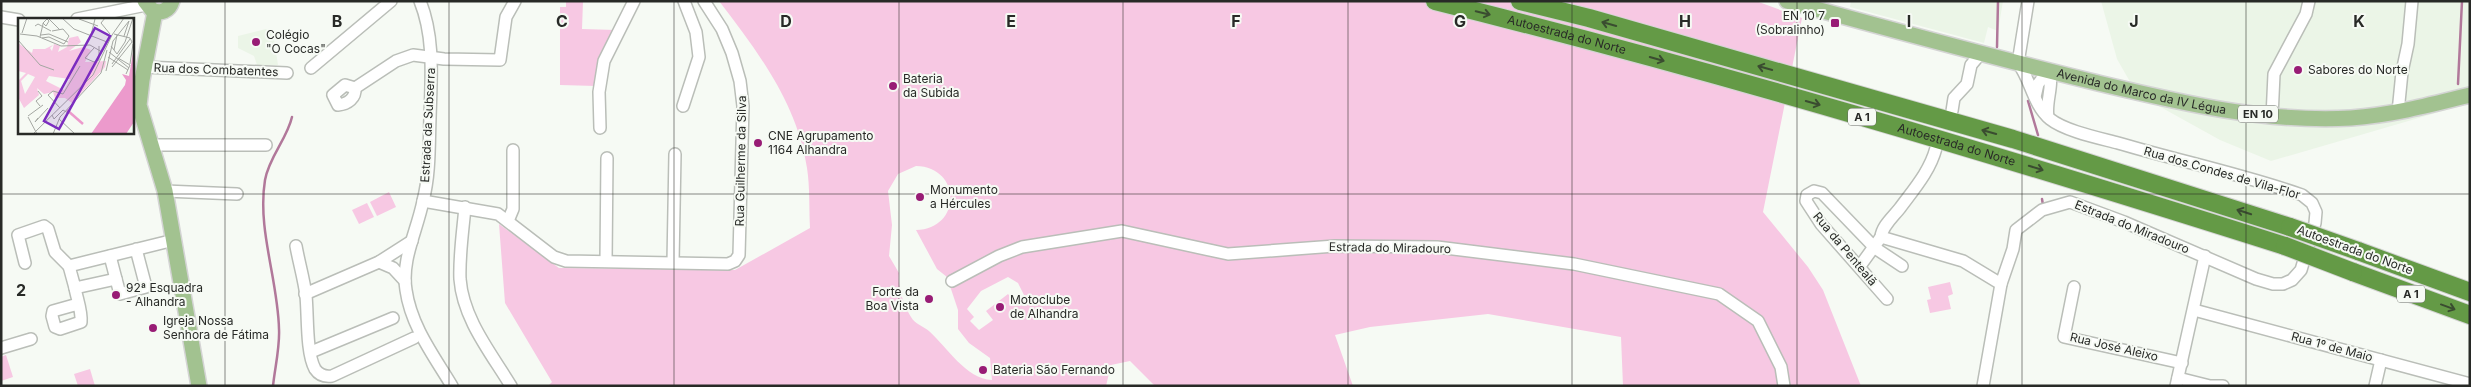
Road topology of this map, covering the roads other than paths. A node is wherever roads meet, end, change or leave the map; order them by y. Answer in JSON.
{"nodes":[{"id":1,"x":172,"y":1,"type":"edge"},
{"id":2,"x":391,"y":1,"type":"edge"},
{"id":3,"x":420,"y":1,"type":"edge"},
{"id":4,"x":515,"y":1,"type":"edge"},
{"id":5,"x":634,"y":1,"type":"edge"},
{"id":6,"x":684,"y":1,"type":"edge"},
{"id":7,"x":704,"y":1,"type":"edge"},
{"id":8,"x":1435,"y":1,"type":"edge"},
{"id":9,"x":1520,"y":1,"type":"edge"},
{"id":10,"x":1787,"y":1,"type":"edge"},
{"id":11,"x":2028,"y":1,"type":"edge"},
{"id":12,"x":2309,"y":1,"type":"edge"},
{"id":13,"x":2412,"y":1,"type":"edge"},
{"id":14,"x":149,"y":6,"type":"edge"},
{"id":15,"x":1,"y":17,"type":"edge"},
{"id":16,"x":83,"y":18,"type":"edge"},
{"id":17,"x":18,"y":20,"type":"edge"},
{"id":18,"x":1981,"y":53,"type":"junction"},
{"id":19,"x":431,"y":58,"type":"junction"},
{"id":20,"x":2018,"y":63,"type":"junction"},
{"id":21,"x":144,"y":67,"type":"junction"},
{"id":22,"x":311,"y":68,"type":"dead end"},
{"id":23,"x":287,"y":73,"type":"dead end"},
{"id":24,"x":2054,"y":76,"type":"junction"},
{"id":25,"x":355,"y":88,"type":"dead end"},
{"id":26,"x":2470,"y":95,"type":"edge"},
{"id":27,"x":2036,"y":97,"type":"junction"},
{"id":28,"x":684,"y":106,"type":"dead end"},
{"id":29,"x":1952,"y":111,"type":"dead end"},
{"id":30,"x":2398,"y":112,"type":"junction"},
{"id":31,"x":2272,"y":116,"type":"junction"},
{"id":32,"x":2049,"y":118,"type":"junction"},
{"id":33,"x":600,"y":128,"type":"dead end"},
{"id":34,"x":152,"y":145,"type":"junction"},
{"id":35,"x":266,"y":145,"type":"dead end"},
{"id":36,"x":1936,"y":148,"type":"dead end"},
{"id":37,"x":513,"y":150,"type":"dead end"},
{"id":38,"x":675,"y":154,"type":"dead end"},
{"id":39,"x":607,"y":158,"type":"dead end"},
{"id":40,"x":166,"y":191,"type":"junction"},
{"id":41,"x":237,"y":194,"type":"dead end"},
{"id":42,"x":423,"y":201,"type":"junction"},
{"id":43,"x":465,"y":206,"type":"junction"},
{"id":44,"x":508,"y":221,"type":"junction"},
{"id":45,"x":1881,"y":237,"type":"junction"},
{"id":46,"x":174,"y":240,"type":"junction"},
{"id":47,"x":412,"y":241,"type":"junction"},
{"id":48,"x":296,"y":246,"type":"dead end"},
{"id":49,"x":1874,"y":248,"type":"junction"},
{"id":50,"x":136,"y":249,"type":"junction"},
{"id":51,"x":110,"y":256,"type":"junction"},
{"id":52,"x":2204,"y":256,"type":"junction"},
{"id":53,"x":379,"y":262,"type":"junction"},
{"id":54,"x":606,"y":262,"type":"junction"},
{"id":55,"x":672,"y":262,"type":"junction"},
{"id":56,"x":25,"y":264,"type":"dead end"},
{"id":57,"x":70,"y":266,"type":"junction"},
{"id":58,"x":1860,"y":266,"type":"junction"},
{"id":59,"x":1902,"y":266,"type":"dead end"},
{"id":60,"x":116,"y":278,"type":"junction"},
{"id":61,"x":405,"y":281,"type":"junction"},
{"id":62,"x":952,"y":281,"type":"dead end"},
{"id":63,"x":2001,"y":284,"type":"junction"},
{"id":64,"x":2074,"y":287,"type":"dead end"},
{"id":65,"x":74,"y":288,"type":"junction"},
{"id":66,"x":2470,"y":292,"type":"edge"},
{"id":67,"x":305,"y":294,"type":"junction"},
{"id":68,"x":1887,"y":299,"type":"dead end"},
{"id":69,"x":78,"y":304,"type":"dead end"},
{"id":70,"x":2194,"y":310,"type":"junction"},
{"id":71,"x":2470,"y":315,"type":"edge"},
{"id":72,"x":393,"y":318,"type":"dead end"},
{"id":73,"x":414,"y":338,"type":"dead end"},
{"id":74,"x":31,"y":339,"type":"dead end"},
{"id":75,"x":1,"y":348,"type":"edge"},
{"id":76,"x":311,"y":352,"type":"junction"},
{"id":77,"x":2381,"y":360,"type":"junction"},
{"id":78,"x":2182,"y":363,"type":"junction"},
{"id":79,"x":2177,"y":382,"type":"edge"},
{"id":80,"x":2470,"y":384,"type":"edge"},
{"id":81,"x":199,"y":386,"type":"edge"},
{"id":82,"x":452,"y":386,"type":"edge"},
{"id":83,"x":511,"y":386,"type":"edge"},
{"id":84,"x":1784,"y":386,"type":"edge"},
{"id":85,"x":1983,"y":386,"type":"edge"},
{"id":86,"x":2223,"y":386,"type":"edge"},
{"id":87,"x":2375,"y":386,"type":"edge"}],
"edges":[{"from":1,"to":14,"type":"main road"},
{"from":2,"to":22,"type":"street"},
{"from":3,"to":19,"type":"street","name":"Estrada da Subserra"},
{"from":4,"to":19,"type":"street"},
{"from":5,"to":33,"type":"street"},
{"from":6,"to":28,"type":"street"},
{"from":7,"to":55,"type":"street","name":"Rua Guilherme da Silva"},
{"from":8,"to":71,"type":"highway","name":"Autoestrada do Norte","number":"A 1","one_way":true,"bridge":true},
{"from":66,"to":9,"type":"highway","name":"Autoestrada do Norte","number":"A 1","one_way":true,"bridge":true},
{"from":10,"to":18,"type":"main road","name":"Avenida do Marco da IV Légua","number":"EN 10"},
{"from":11,"to":20,"type":"street"},
{"from":12,"to":31,"type":"street"},
{"from":13,"to":30,"type":"street"},
{"from":14,"to":16,"type":"street"},
{"from":14,"to":21,"type":"main road"},
{"from":15,"to":17,"type":"street"},
{"from":18,"to":20,"type":"main road","name":"Avenida do Marco da IV Légua","number":"EN 10"},
{"from":18,"to":29,"type":"street"},
{"from":19,"to":25,"type":"street"},
{"from":19,"to":42,"type":"street","name":"Estrada da Subserra"},
{"from":20,"to":24,"type":"main road","name":"Avenida do Marco da IV Légua","number":"EN 10"},
{"from":20,"to":27,"type":"street"},
{"from":21,"to":23,"type":"street","name":"Rua dos Combatentes"},
{"from":21,"to":34,"type":"main road"},
{"from":24,"to":27,"type":"street"},
{"from":24,"to":31,"type":"main road","name":"Avenida do Marco da IV Légua","number":"EN 10"},
{"from":24,"to":32,"type":"street"},
{"from":26,"to":30,"type":"main road","name":"Avenida do Marco da IV Légua","number":"EN 10"},
{"from":27,"to":32,"type":"street"},
{"from":30,"to":31,"type":"main road","name":"Avenida do Marco da IV Légua","number":"EN 10"},
{"from":32,"to":52,"type":"street","name":"Rua dos Condes de Vila-Flor"},
{"from":34,"to":35,"type":"street"},
{"from":34,"to":40,"type":"main road"},
{"from":36,"to":45,"type":"street"},
{"from":37,"to":44,"type":"street"},
{"from":38,"to":55,"type":"street"},
{"from":39,"to":54,"type":"street"},
{"from":40,"to":41,"type":"street"},
{"from":40,"to":46,"type":"main road"},
{"from":42,"to":43,"type":"street"},
{"from":42,"to":47,"type":"street","name":"Estrada da Subserra"},
{"from":43,"to":44,"type":"street"},
{"from":43,"to":83,"type":"street"},
{"from":44,"to":54,"type":"street"},
{"from":45,"to":49,"type":"street"},
{"from":45,"to":63,"type":"street"},
{"from":46,"to":50,"type":"street"},
{"from":46,"to":81,"type":"main road"},
{"from":47,"to":53,"type":"street"},
{"from":47,"to":61,"type":"street","name":"Estrada da Subserra"},
{"from":48,"to":67,"type":"street"},
{"from":49,"to":58,"type":"street"},
{"from":49,"to":58,"type":"street","name":"Rua da Pentealã"},
{"from":49,"to":59,"type":"street"},
{"from":50,"to":51,"type":"street"},
{"from":50,"to":60,"type":"street"},
{"from":51,"to":57,"type":"street"},
{"from":51,"to":60,"type":"street"},
{"from":52,"to":63,"type":"street","name":"Estrada do Miradouro"},
{"from":52,"to":70,"type":"street"},
{"from":53,"to":61,"type":"street"},
{"from":53,"to":67,"type":"street"},
{"from":54,"to":55,"type":"street"},
{"from":56,"to":57,"type":"street"},
{"from":57,"to":65,"type":"street"},
{"from":58,"to":68,"type":"street","name":"Rua da Pentealã"},
{"from":60,"to":65,"type":"street"},
{"from":61,"to":82,"type":"street","name":"Estrada da Subserra"},
{"from":62,"to":84,"type":"street","name":"Estrada do Miradouro"},
{"from":63,"to":85,"type":"street","name":"Estrada do Miradouro"},
{"from":64,"to":78,"type":"street","name":"Rua José Aleixo"},
{"from":65,"to":69,"type":"street"},
{"from":67,"to":76,"type":"street"},
{"from":70,"to":77,"type":"street","name":"Rua 1º de Maio"},
{"from":70,"to":78,"type":"street"},
{"from":72,"to":76,"type":"street"},
{"from":73,"to":76,"type":"street"},
{"from":74,"to":75,"type":"street"},
{"from":77,"to":80,"type":"street","name":"Rua 1º de Maio"},
{"from":77,"to":87,"type":"street"},
{"from":78,"to":79,"type":"street"},
{"from":79,"to":86,"type":"street"}]}
